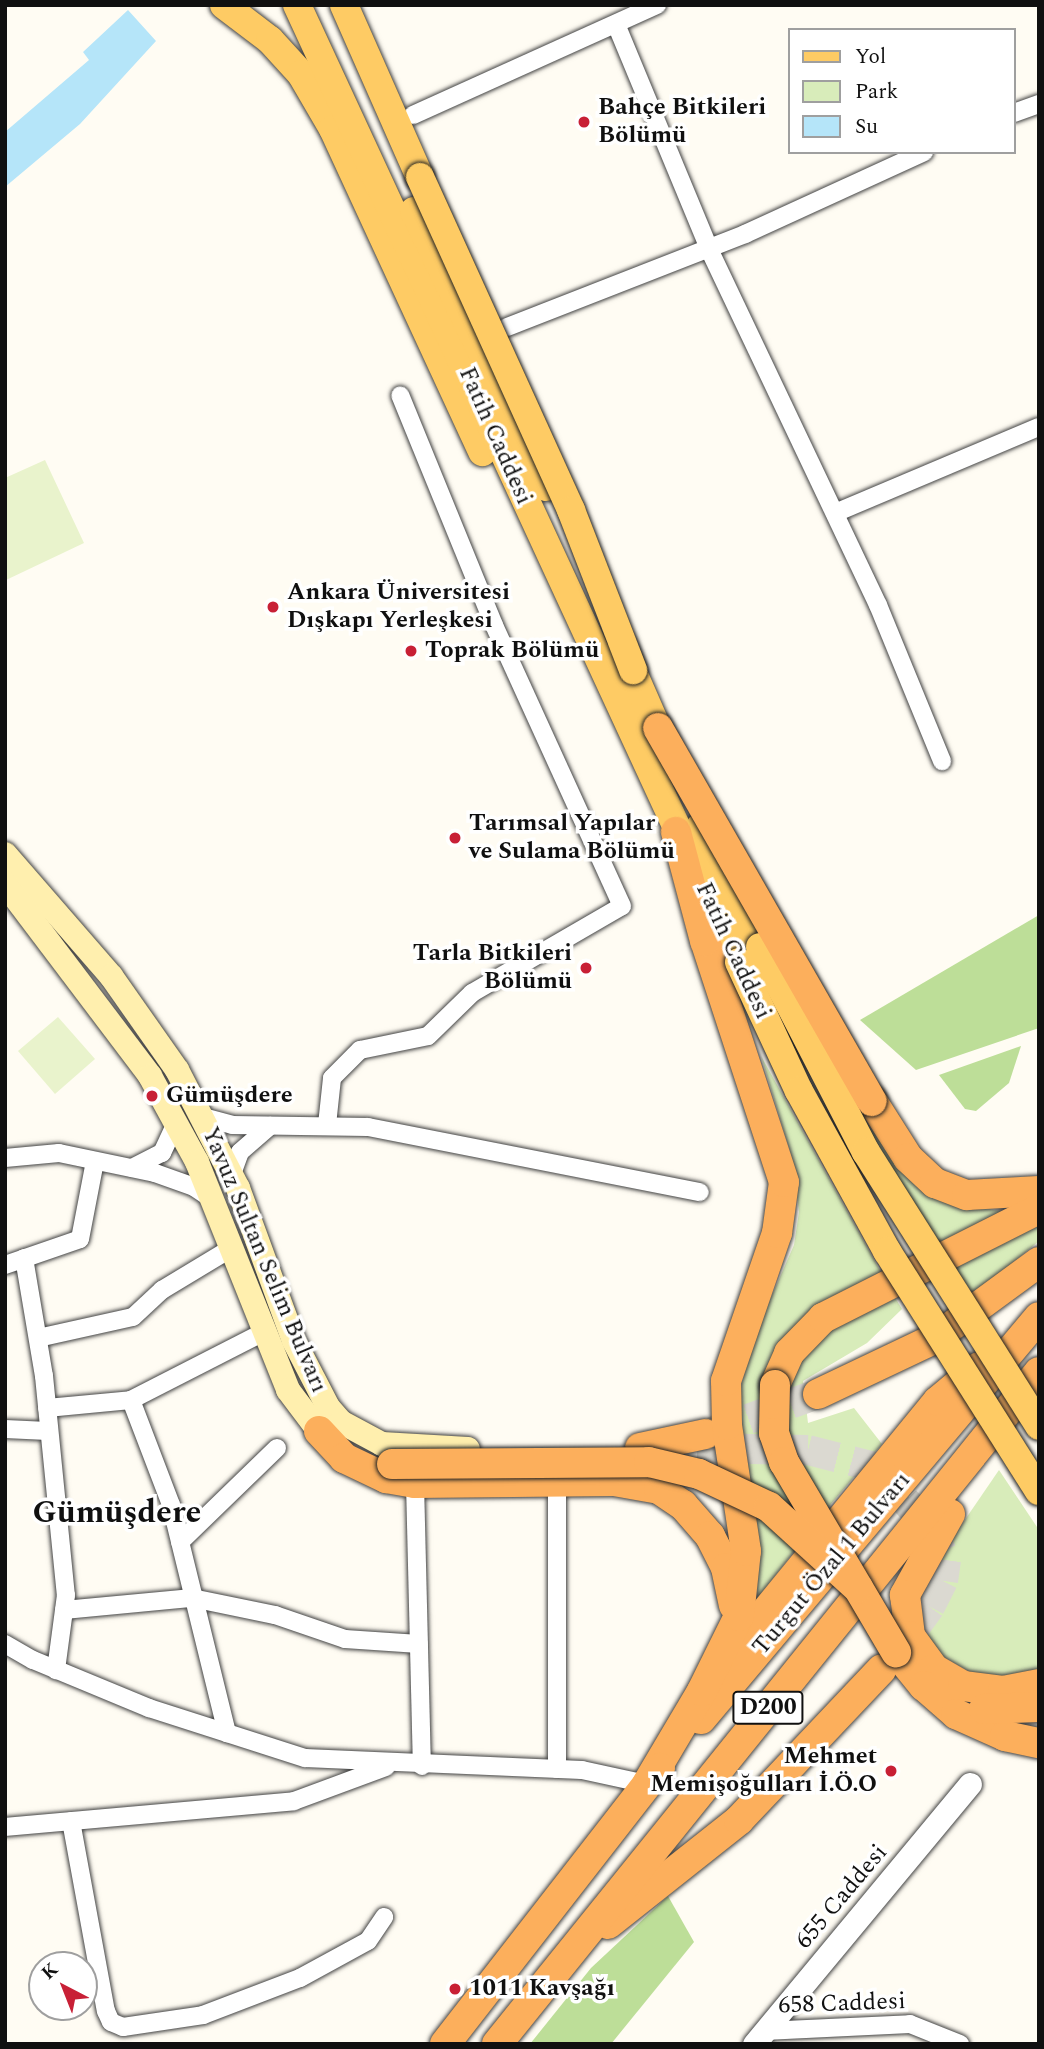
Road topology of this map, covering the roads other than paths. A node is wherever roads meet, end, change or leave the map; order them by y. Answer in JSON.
{"nodes":[{"id":1,"x":224,"y":5,"type":"edge"},
{"id":2,"x":297,"y":5,"type":"edge"},
{"id":3,"x":316,"y":5,"type":"edge"},
{"id":4,"x":344,"y":5,"type":"edge"},
{"id":5,"x":657,"y":5,"type":"edge"},
{"id":6,"x":616,"y":24,"type":"junction"},
{"id":7,"x":1039,"y":104,"type":"edge"},
{"id":8,"x":1016,"y":112,"type":"edge"},
{"id":9,"x":413,"y":115,"type":"dead end"},
{"id":10,"x":920,"y":154,"type":"edge"},
{"id":11,"x":709,"y":248,"type":"junction"},
{"id":12,"x":507,"y":327,"type":"dead end"},
{"id":13,"x":400,"y":395,"type":"dead end"},
{"id":14,"x":1039,"y":426,"type":"edge"},
{"id":15,"x":835,"y":513,"type":"junction"},
{"id":16,"x":633,"y":670,"type":"junction"},
{"id":17,"x":606,"y":682,"type":"junction"},
{"id":18,"x":657,"y":728,"type":"junction"},
{"id":19,"x":942,"y":761,"type":"dead end"},
{"id":20,"x":676,"y":832,"type":"junction"},
{"id":21,"x":5,"y":854,"type":"edge"},
{"id":22,"x":5,"y":884,"type":"edge"},
{"id":23,"x":203,"y":1117,"type":"junction"},
{"id":24,"x":176,"y":1123,"type":"junction"},
{"id":25,"x":327,"y":1125,"type":"junction"},
{"id":26,"x":270,"y":1126,"type":"junction"},
{"id":27,"x":5,"y":1157,"type":"edge"},
{"id":28,"x":94,"y":1161,"type":"junction"},
{"id":29,"x":132,"y":1168,"type":"junction"},
{"id":30,"x":232,"y":1174,"type":"junction"},
{"id":31,"x":1039,"y":1191,"type":"edge"},
{"id":32,"x":700,"y":1192,"type":"dead end"},
{"id":33,"x":214,"y":1201,"type":"junction"},
{"id":34,"x":1039,"y":1209,"type":"edge"},
{"id":35,"x":225,"y":1252,"type":"dead end"},
{"id":36,"x":24,"y":1258,"type":"junction"},
{"id":37,"x":1039,"y":1262,"type":"edge"},
{"id":38,"x":5,"y":1265,"type":"edge"},
{"id":39,"x":1039,"y":1317,"type":"edge"},
{"id":40,"x":254,"y":1337,"type":"dead end"},
{"id":41,"x":38,"y":1338,"type":"junction"},
{"id":42,"x":1039,"y":1372,"type":"edge"},
{"id":43,"x":818,"y":1394,"type":"tunnel mouth"},
{"id":44,"x":131,"y":1400,"type":"junction"},
{"id":45,"x":1039,"y":1406,"type":"edge"},
{"id":46,"x":47,"y":1408,"type":"junction"},
{"id":47,"x":1039,"y":1426,"type":"edge"},
{"id":48,"x":5,"y":1429,"type":"edge"},
{"id":49,"x":48,"y":1431,"type":"junction"},
{"id":50,"x":319,"y":1431,"type":"junction"},
{"id":51,"x":701,"y":1441,"type":"tunnel mouth"},
{"id":52,"x":277,"y":1448,"type":"dead end"},
{"id":53,"x":640,"y":1448,"type":"joint"},
{"id":54,"x":392,"y":1464,"type":"joint"},
{"id":55,"x":415,"y":1483,"type":"junction"},
{"id":56,"x":557,"y":1483,"type":"junction"},
{"id":57,"x":1039,"y":1491,"type":"edge"},
{"id":58,"x":950,"y":1514,"type":"junction"},
{"id":59,"x":180,"y":1542,"type":"junction"},
{"id":60,"x":858,"y":1588,"type":"junction"},
{"id":61,"x":192,"y":1598,"type":"junction"},
{"id":62,"x":64,"y":1609,"type":"junction"},
{"id":63,"x":737,"y":1620,"type":"junction"},
{"id":64,"x":5,"y":1644,"type":"edge"},
{"id":65,"x":419,"y":1644,"type":"junction"},
{"id":66,"x":889,"y":1661,"type":"junction"},
{"id":67,"x":56,"y":1670,"type":"junction"},
{"id":68,"x":1039,"y":1684,"type":"edge"},
{"id":69,"x":702,"y":1691,"type":"junction"},
{"id":70,"x":939,"y":1702,"type":"junction"},
{"id":71,"x":1039,"y":1707,"type":"edge"},
{"id":72,"x":227,"y":1733,"type":"junction"},
{"id":73,"x":1039,"y":1743,"type":"edge"},
{"id":74,"x":393,"y":1764,"type":"junction"},
{"id":75,"x":422,"y":1766,"type":"junction"},
{"id":76,"x":556,"y":1769,"type":"junction"},
{"id":77,"x":647,"y":1784,"type":"junction"},
{"id":78,"x":970,"y":1784,"type":"dead end"},
{"id":79,"x":697,"y":1798,"type":"junction"},
{"id":80,"x":71,"y":1821,"type":"junction"},
{"id":81,"x":5,"y":1827,"type":"edge"},
{"id":82,"x":384,"y":1917,"type":"dead end"},
{"id":83,"x":571,"y":1952,"type":"junction"},
{"id":84,"x":759,"y":2037,"type":"edge"},
{"id":85,"x":445,"y":2044,"type":"edge"},
{"id":86,"x":497,"y":2044,"type":"edge"},
{"id":87,"x":960,"y":2044,"type":"edge"}],
"edges":[{"from":1,"to":17,"type":"main road"},
{"from":2,"to":17,"type":"main road","name":"Fatih Caddesi"},
{"from":3,"to":16,"type":"main road","name":"Fatih Caddesi","bridge":true},
{"from":4,"to":16,"type":"main road","bridge":true},
{"from":5,"to":6,"type":"street"},
{"from":6,"to":9,"type":"street"},
{"from":6,"to":11,"type":"street"},
{"from":7,"to":8,"type":"street"},
{"from":10,"to":11,"type":"street"},
{"from":11,"to":12,"type":"street"},
{"from":11,"to":15,"type":"street"},
{"from":13,"to":25,"type":"street"},
{"from":14,"to":15,"type":"street"},
{"from":15,"to":19,"type":"street"},
{"from":16,"to":18,"type":"main road","name":"Fatih Caddesi"},
{"from":17,"to":20,"type":"main road","name":"Fatih Caddesi"},
{"from":18,"to":31,"type":"highway","bridge":true},
{"from":18,"to":47,"type":"main road","name":"Fatih Caddesi","bridge":true},
{"from":20,"to":57,"type":"main road","name":"Fatih Caddesi","bridge":true},
{"from":20,"to":63,"type":"highway"},
{"from":21,"to":23,"type":"main road","name":"Yavuz Sultan Selim Bulvarı"},
{"from":22,"to":24,"type":"main road","name":"Yavuz Sultan Selim Bulvarı"},
{"from":23,"to":26,"type":"street"},
{"from":23,"to":30,"type":"main road","name":"Yavuz Sultan Selim Bulvarı"},
{"from":24,"to":29,"type":"street"},
{"from":24,"to":33,"type":"main road","name":"Yavuz Sultan Selim Bulvarı"},
{"from":25,"to":26,"type":"street"},
{"from":25,"to":32,"type":"street"},
{"from":26,"to":30,"type":"street"},
{"from":27,"to":28,"type":"street"},
{"from":28,"to":29,"type":"street"},
{"from":28,"to":36,"type":"street"},
{"from":29,"to":33,"type":"street"},
{"from":30,"to":53,"type":"main road","name":"Yavuz Sultan Selim Bulvarı"},
{"from":33,"to":50,"type":"main road","name":"Yavuz Sultan Selim Bulvarı"},
{"from":34,"to":60,"type":"highway","bridge":true},
{"from":35,"to":41,"type":"street"},
{"from":36,"to":38,"type":"street"},
{"from":36,"to":41,"type":"street"},
{"from":37,"to":43,"type":"highway"},
{"from":39,"to":69,"type":"highway","name":"Turgut Özal 1 Bulvarı","number":"D200"},
{"from":39,"to":77,"type":"highway","name":"Turgut Özal 1 Bulvarı","number":"D200"},
{"from":40,"to":44,"type":"street"},
{"from":41,"to":46,"type":"street"},
{"from":42,"to":79,"type":"highway","name":"Turgut Özal 1 Bulvarı","number":"D200"},
{"from":44,"to":46,"type":"street"},
{"from":44,"to":59,"type":"street"},
{"from":45,"to":58,"type":"highway","name":"Turgut Özal 1 Bulvarı","number":"D200"},
{"from":46,"to":49,"type":"street"},
{"from":48,"to":49,"type":"street"},
{"from":49,"to":62,"type":"street"},
{"from":50,"to":54,"type":"main road","name":"Yavuz Sultan Selim Bulvarı"},
{"from":50,"to":55,"type":"highway"},
{"from":51,"to":53,"type":"highway"},
{"from":52,"to":59,"type":"street"},
{"from":54,"to":60,"type":"highway","bridge":true},
{"from":55,"to":56,"type":"highway"},
{"from":55,"to":65,"type":"street"},
{"from":56,"to":63,"type":"highway"},
{"from":56,"to":76,"type":"street"},
{"from":58,"to":68,"type":"highway"},
{"from":58,"to":79,"type":"highway","name":"Turgut Özal 1 Bulvarı","number":"D200"},
{"from":59,"to":61,"type":"street"},
{"from":60,"to":66,"type":"highway","bridge":true},
{"from":61,"to":62,"type":"street"},
{"from":61,"to":65,"type":"street"},
{"from":61,"to":72,"type":"street"},
{"from":62,"to":67,"type":"street"},
{"from":63,"to":69,"type":"highway"},
{"from":64,"to":67,"type":"street"},
{"from":65,"to":75,"type":"street"},
{"from":66,"to":70,"type":"highway"},
{"from":66,"to":83,"type":"highway"},
{"from":67,"to":72,"type":"street"},
{"from":69,"to":77,"type":"highway","number":"D200"},
{"from":70,"to":71,"type":"highway"},
{"from":70,"to":73,"type":"highway"},
{"from":72,"to":74,"type":"street"},
{"from":74,"to":75,"type":"street"},
{"from":74,"to":80,"type":"street"},
{"from":75,"to":76,"type":"street"},
{"from":76,"to":77,"type":"street"},
{"from":77,"to":85,"type":"highway","name":"Turgut Özal 1 Bulvarı","number":"D200"},
{"from":78,"to":84,"type":"street","name":"655 Caddesi"},
{"from":79,"to":83,"type":"highway","name":"Turgut Özal 1 Bulvarı","number":"D200"},
{"from":80,"to":81,"type":"street"},
{"from":80,"to":82,"type":"street"},
{"from":83,"to":86,"type":"highway","name":"Turgut Özal 1 Bulvarı","number":"D200"},
{"from":84,"to":87,"type":"street","name":"658 Caddesi"}]}
